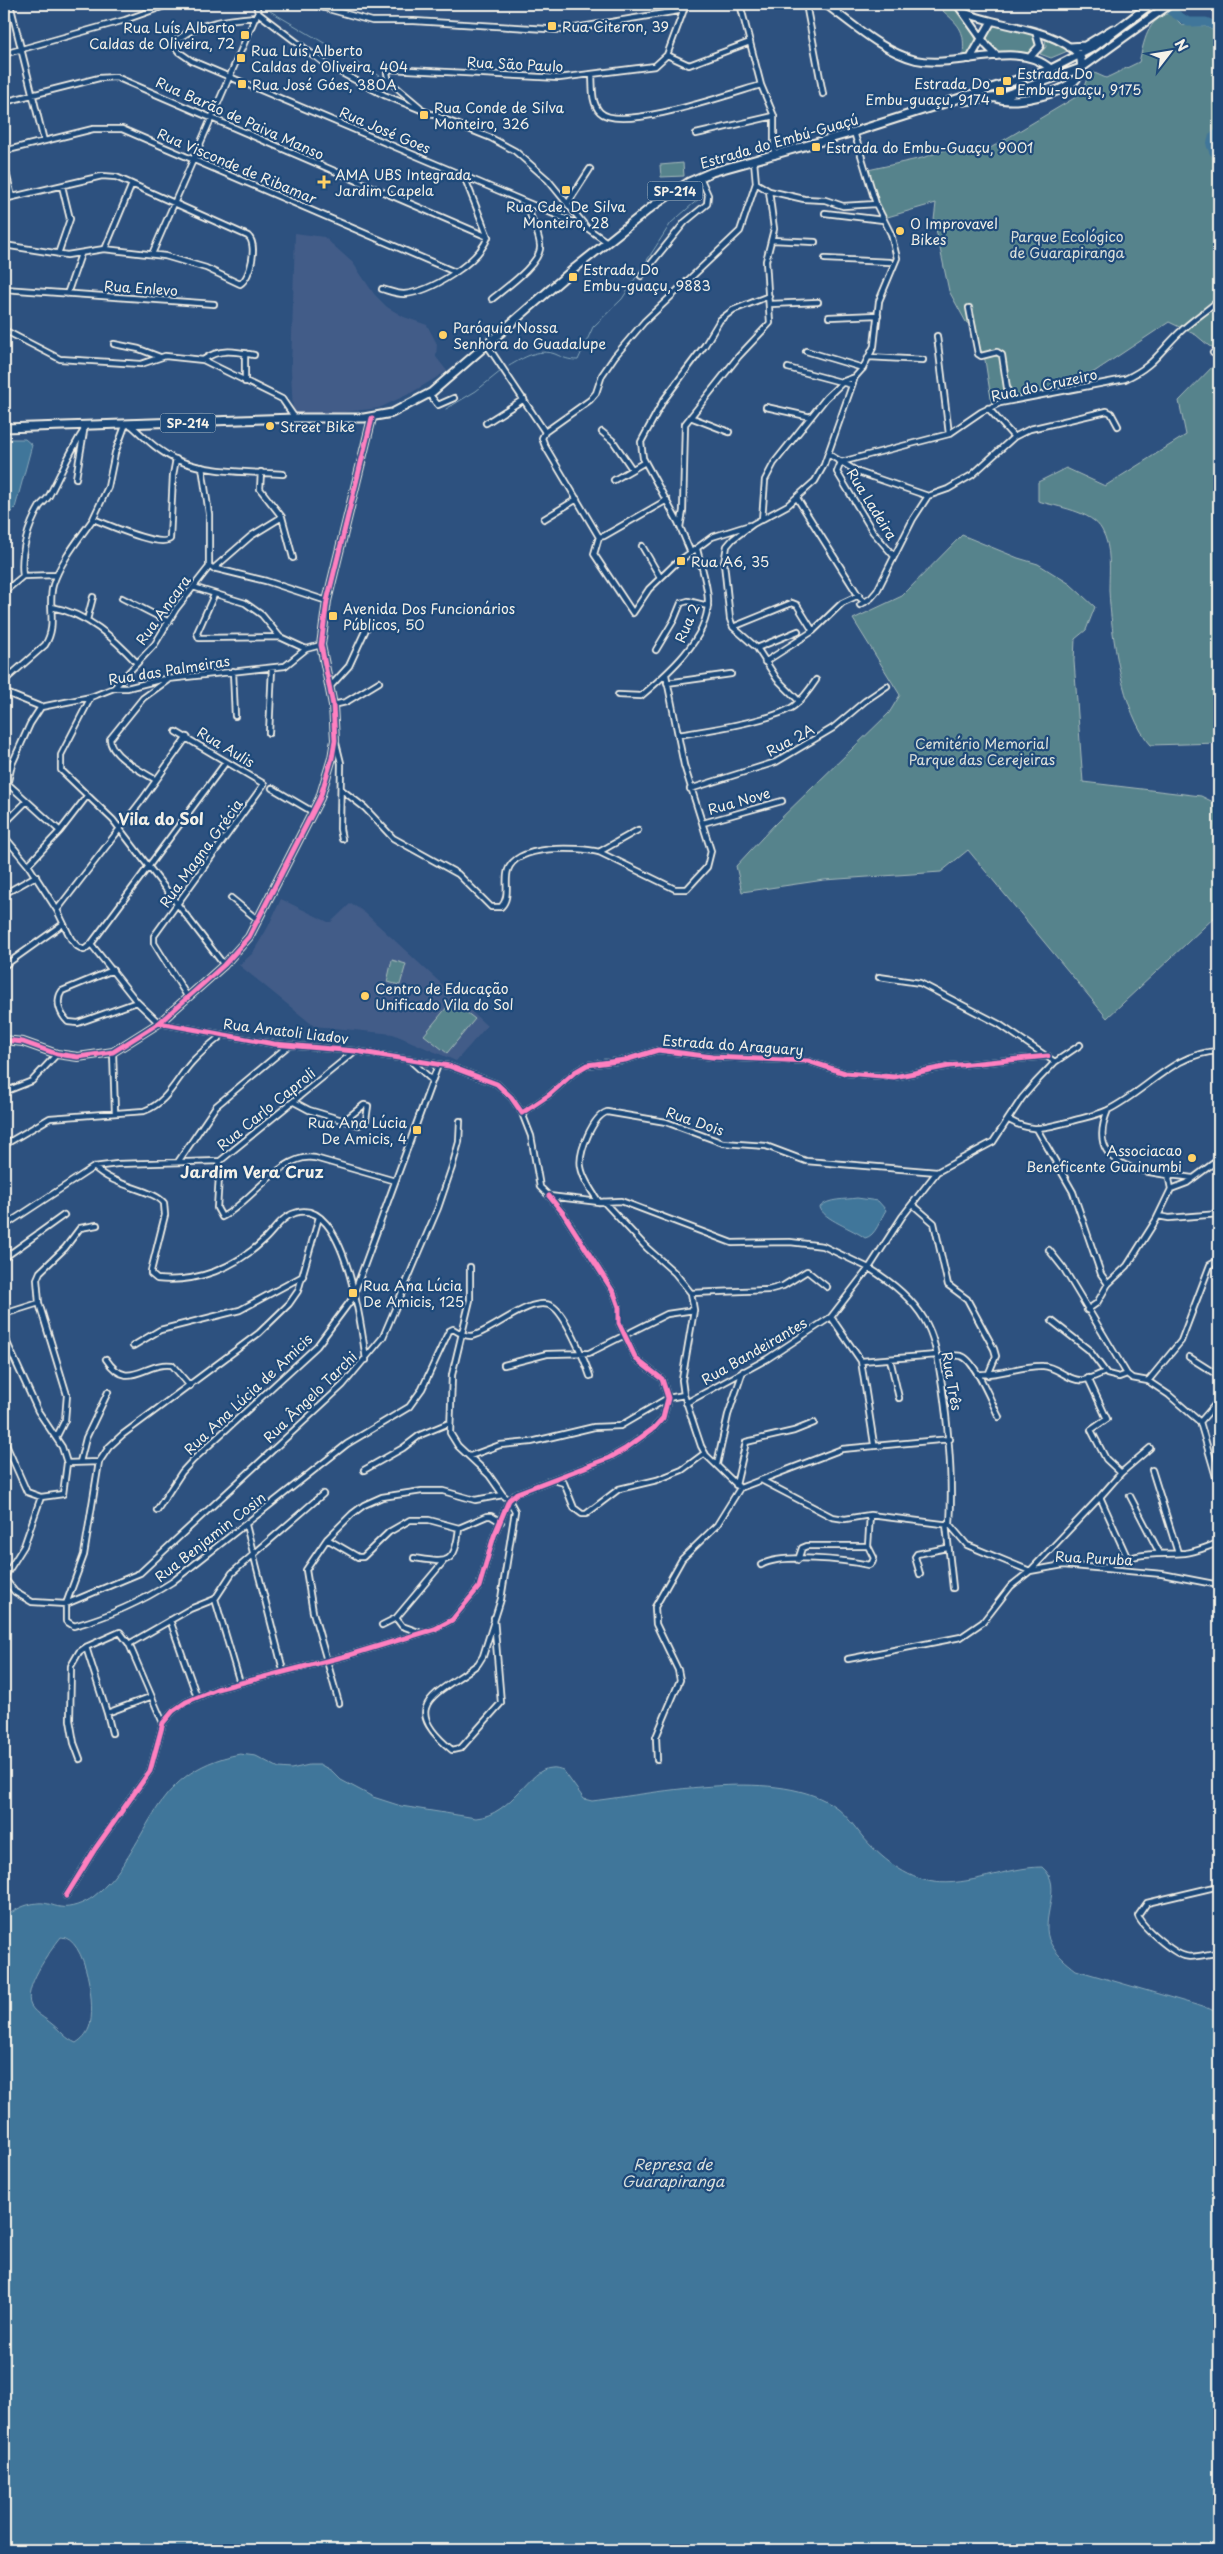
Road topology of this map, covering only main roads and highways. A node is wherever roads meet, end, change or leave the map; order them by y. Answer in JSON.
{"nodes":[{"id":1,"x":1151,"y":4,"type":"edge"},
{"id":2,"x":1170,"y":4,"type":"edge"},
{"id":3,"x":1132,"y":19,"type":"junction"},
{"id":4,"x":1070,"y":46,"type":"road end"},
{"id":5,"x":1080,"y":56,"type":"junction"},
{"id":6,"x":1081,"y":68,"type":"junction"},
{"id":7,"x":1051,"y":69,"type":"junction"},
{"id":8,"x":1057,"y":78,"type":"junction"},
{"id":9,"x":997,"y":98,"type":"junction"},
{"id":10,"x":951,"y":102,"type":"junction"},
{"id":11,"x":4,"y":428,"type":"edge"}],
"edges":[{"from":1,"to":3,"type":"main road","name":"Estrada do Embú-Guaçú","number":"SP-214"},
{"from":2,"to":6,"type":"main road","name":"Estrada do Embú-Guaçú","number":"SP-214"},
{"from":3,"to":4,"type":"main road"},
{"from":3,"to":5,"type":"main road","name":"Estrada do Embú-Guaçú","number":"SP-214"},
{"from":5,"to":6,"type":"main road"},
{"from":5,"to":7,"type":"main road","name":"Estrada do Embú-Guaçú","number":"SP-214"},
{"from":6,"to":8,"type":"main road","name":"Estrada do Embú-Guaçú","number":"SP-214"},
{"from":6,"to":9,"type":"main road"},
{"from":7,"to":8,"type":"main road"},
{"from":7,"to":10,"type":"main road","name":"Estrada do Embú-Guaçú","number":"SP-214"},
{"from":8,"to":9,"type":"main road","name":"Estrada do Embú-Guaçú","number":"SP-214"},
{"from":9,"to":10,"type":"main road","name":"Estrada do Embú-Guaçú","number":"SP-214"},
{"from":10,"to":11,"type":"main road","name":"Estrada do Embú-Guaçú","number":"SP-214"}]}
